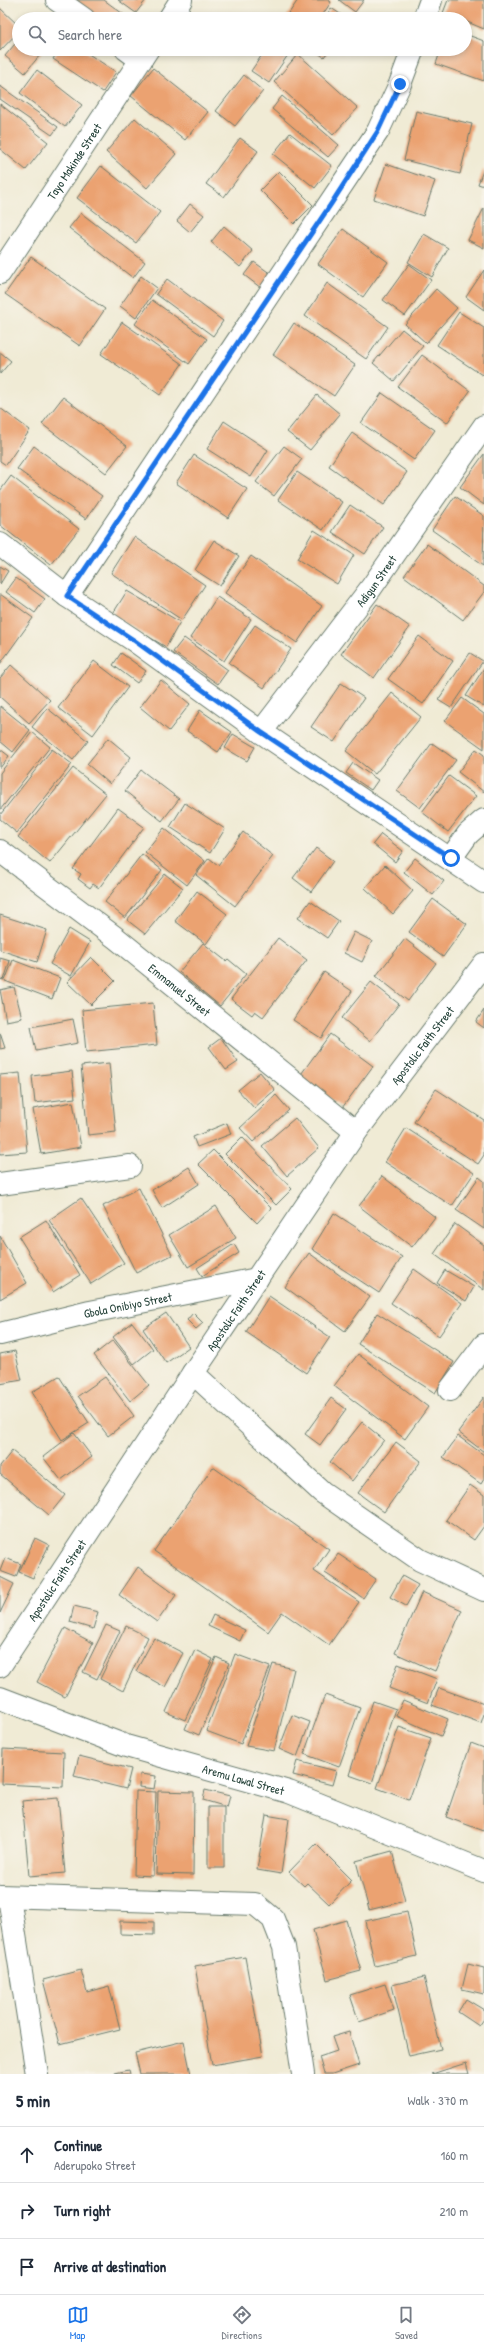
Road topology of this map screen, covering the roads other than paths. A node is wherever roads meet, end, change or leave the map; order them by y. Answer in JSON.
{"nodes":[{"id":1,"x":57,"y":0,"type":"edge"},
{"id":2,"x":182,"y":0,"type":"edge"},
{"id":3,"x":431,"y":0,"type":"edge"},
{"id":4,"x":74,"y":12,"type":"edge"},
{"id":5,"x":174,"y":12,"type":"edge"},
{"id":6,"x":427,"y":12,"type":"edge"},
{"id":7,"x":136,"y":56,"type":"edge"},
{"id":8,"x":410,"y":56,"type":"edge"},
{"id":9,"x":0,"y":273,"type":"edge"},
{"id":10,"x":484,"y":426,"type":"edge"},
{"id":11,"x":0,"y":544,"type":"edge"},
{"id":12,"x":67,"y":596,"type":"junction"},
{"id":13,"x":261,"y":732,"type":"junction"},
{"id":14,"x":484,"y":820,"type":"edge"},
{"id":15,"x":0,"y":852,"type":"edge"},
{"id":16,"x":451,"y":858,"type":"junction"},
{"id":17,"x":484,"y":882,"type":"edge"},
{"id":18,"x":484,"y":964,"type":"edge"},
{"id":19,"x":356,"y":1132,"type":"junction"},
{"id":20,"x":130,"y":1166,"type":"dead end"},
{"id":21,"x":0,"y":1184,"type":"edge"},
{"id":22,"x":256,"y":1279,"type":"junction"},
{"id":23,"x":0,"y":1334,"type":"edge"},
{"id":24,"x":484,"y":1346,"type":"edge"},
{"id":25,"x":193,"y":1373,"type":"junction"},
{"id":26,"x":450,"y":1390,"type":"dead end"},
{"id":27,"x":484,"y":1590,"type":"edge"},
{"id":28,"x":0,"y":1666,"type":"edge"},
{"id":29,"x":0,"y":1698,"type":"edge"},
{"id":30,"x":484,"y":1871,"type":"edge"},
{"id":31,"x":5,"y":1897,"type":"edge"},
{"id":32,"x":37,"y":2074,"type":"edge"},
{"id":33,"x":303,"y":2074,"type":"edge"}],
"edges":[{"from":1,"to":4,"type":"street"},
{"from":2,"to":5,"type":"street"},
{"from":3,"to":6,"type":"street"},
{"from":7,"to":9,"type":"street","name":"Tayo Makinde Street"},
{"from":8,"to":12,"type":"street"},
{"from":10,"to":13,"type":"street","name":"Adigun Street"},
{"from":11,"to":12,"type":"street"},
{"from":12,"to":13,"type":"street"},
{"from":13,"to":16,"type":"street"},
{"from":14,"to":16,"type":"street"},
{"from":15,"to":19,"type":"street","name":"Emmanuel Street"},
{"from":16,"to":17,"type":"street"},
{"from":18,"to":19,"type":"street","name":"Apostolic Faith Street"},
{"from":19,"to":22,"type":"street","name":"Apostolic Faith Street"},
{"from":20,"to":21,"type":"street"},
{"from":22,"to":23,"type":"street","name":"Gbola Onibiyo Street"},
{"from":22,"to":25,"type":"street","name":"Apostolic Faith Street"},
{"from":24,"to":26,"type":"street"},
{"from":25,"to":27,"type":"street"},
{"from":25,"to":28,"type":"street","name":"Apostolic Faith Street"},
{"from":29,"to":30,"type":"street","name":"Aremu Lawal Street"},
{"from":31,"to":32,"type":"street"},
{"from":31,"to":33,"type":"street"}]}
